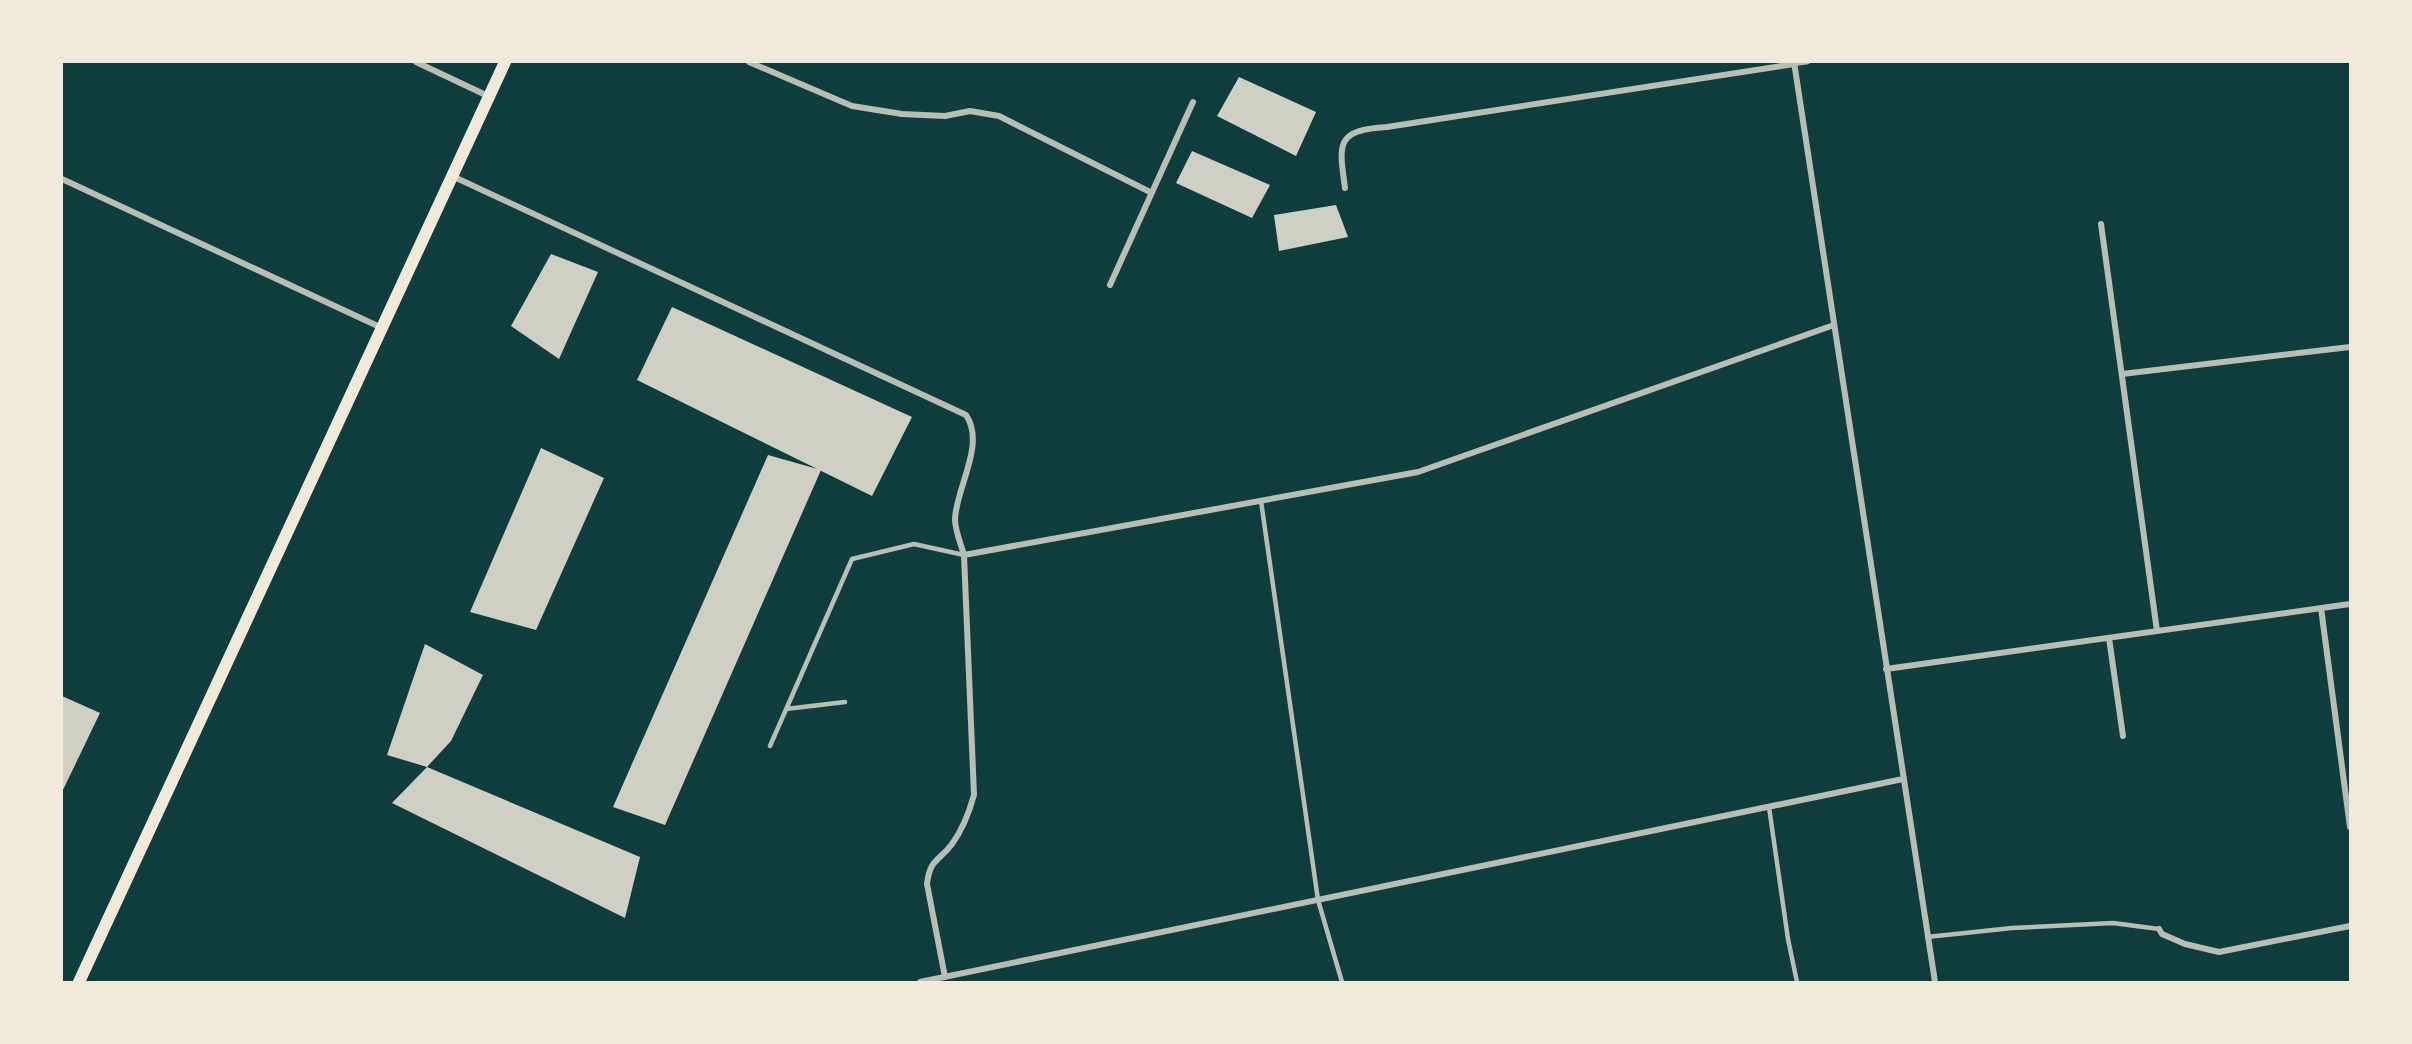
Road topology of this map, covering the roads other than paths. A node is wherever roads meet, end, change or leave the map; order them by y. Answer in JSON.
{"nodes":[{"id":1,"x":416,"y":62,"type":"edge"},
{"id":2,"x":506,"y":62,"type":"edge"},
{"id":3,"x":749,"y":62,"type":"edge"},
{"id":4,"x":1808,"y":62,"type":"edge"},
{"id":5,"x":1794,"y":63,"type":"edge"},
{"id":6,"x":489,"y":97,"type":"junction"},
{"id":7,"x":1193,"y":102,"type":"dead end"},
{"id":8,"x":452,"y":176,"type":"junction"},
{"id":9,"x":62,"y":179,"type":"edge"},
{"id":10,"x":1345,"y":188,"type":"dead end"},
{"id":11,"x":1152,"y":193,"type":"junction"},
{"id":12,"x":2101,"y":224,"type":"dead end"},
{"id":13,"x":1110,"y":285,"type":"dead end"},
{"id":14,"x":1834,"y":325,"type":"junction"},
{"id":15,"x":382,"y":328,"type":"junction"},
{"id":16,"x":2350,"y":347,"type":"edge"},
{"id":17,"x":2122,"y":374,"type":"junction"},
{"id":18,"x":1261,"y":501,"type":"junction"},
{"id":19,"x":964,"y":555,"type":"junction"},
{"id":20,"x":2350,"y":604,"type":"edge"},
{"id":21,"x":2321,"y":608,"type":"junction"},
{"id":22,"x":2157,"y":631,"type":"junction"},
{"id":23,"x":2109,"y":638,"type":"junction"},
{"id":24,"x":1886,"y":669,"type":"junction"},
{"id":25,"x":845,"y":702,"type":"dead end"},
{"id":26,"x":786,"y":710,"type":"junction"},
{"id":27,"x":2123,"y":736,"type":"dead end"},
{"id":28,"x":770,"y":746,"type":"dead end"},
{"id":29,"x":1903,"y":779,"type":"junction"},
{"id":30,"x":1769,"y":807,"type":"junction"},
{"id":31,"x":2350,"y":826,"type":"edge"},
{"id":32,"x":1318,"y":900,"type":"junction"},
{"id":33,"x":2350,"y":926,"type":"edge"},
{"id":34,"x":2159,"y":929,"type":"joint"},
{"id":35,"x":1927,"y":937,"type":"junction"},
{"id":36,"x":945,"y":977,"type":"junction"},
{"id":37,"x":79,"y":982,"type":"edge"},
{"id":38,"x":920,"y":982,"type":"edge"},
{"id":39,"x":1342,"y":982,"type":"edge"},
{"id":40,"x":1797,"y":982,"type":"edge"},
{"id":41,"x":1935,"y":982,"type":"edge"}],
"edges":[{"from":1,"to":6,"type":"street"},
{"from":2,"to":6,"type":"main road"},
{"from":3,"to":11,"type":"street"},
{"from":4,"to":5,"type":"lane"},
{"from":5,"to":10,"type":"street"},
{"from":5,"to":14,"type":"street"},
{"from":6,"to":8,"type":"main road"},
{"from":7,"to":11,"type":"street"},
{"from":8,"to":15,"type":"main road"},
{"from":8,"to":19,"type":"street"},
{"from":9,"to":15,"type":"street"},
{"from":11,"to":13,"type":"street"},
{"from":12,"to":17,"type":"street"},
{"from":14,"to":18,"type":"street"},
{"from":14,"to":24,"type":"street"},
{"from":15,"to":37,"type":"main road"},
{"from":16,"to":17,"type":"street"},
{"from":17,"to":22,"type":"street"},
{"from":18,"to":19,"type":"street"},
{"from":18,"to":32,"type":"lane"},
{"from":19,"to":26,"type":"lane"},
{"from":19,"to":36,"type":"street"},
{"from":20,"to":21,"type":"street"},
{"from":21,"to":22,"type":"street"},
{"from":21,"to":31,"type":"street"},
{"from":22,"to":23,"type":"street"},
{"from":23,"to":24,"type":"street"},
{"from":23,"to":27,"type":"street"},
{"from":24,"to":29,"type":"street"},
{"from":25,"to":26,"type":"lane"},
{"from":26,"to":28,"type":"lane"},
{"from":29,"to":30,"type":"street"},
{"from":29,"to":35,"type":"street"},
{"from":30,"to":32,"type":"street"},
{"from":30,"to":40,"type":"lane"},
{"from":32,"to":36,"type":"street"},
{"from":32,"to":39,"type":"lane"},
{"from":33,"to":34,"type":"street"},
{"from":34,"to":35,"type":"lane"},
{"from":35,"to":41,"type":"street"},
{"from":36,"to":38,"type":"street"}]}
